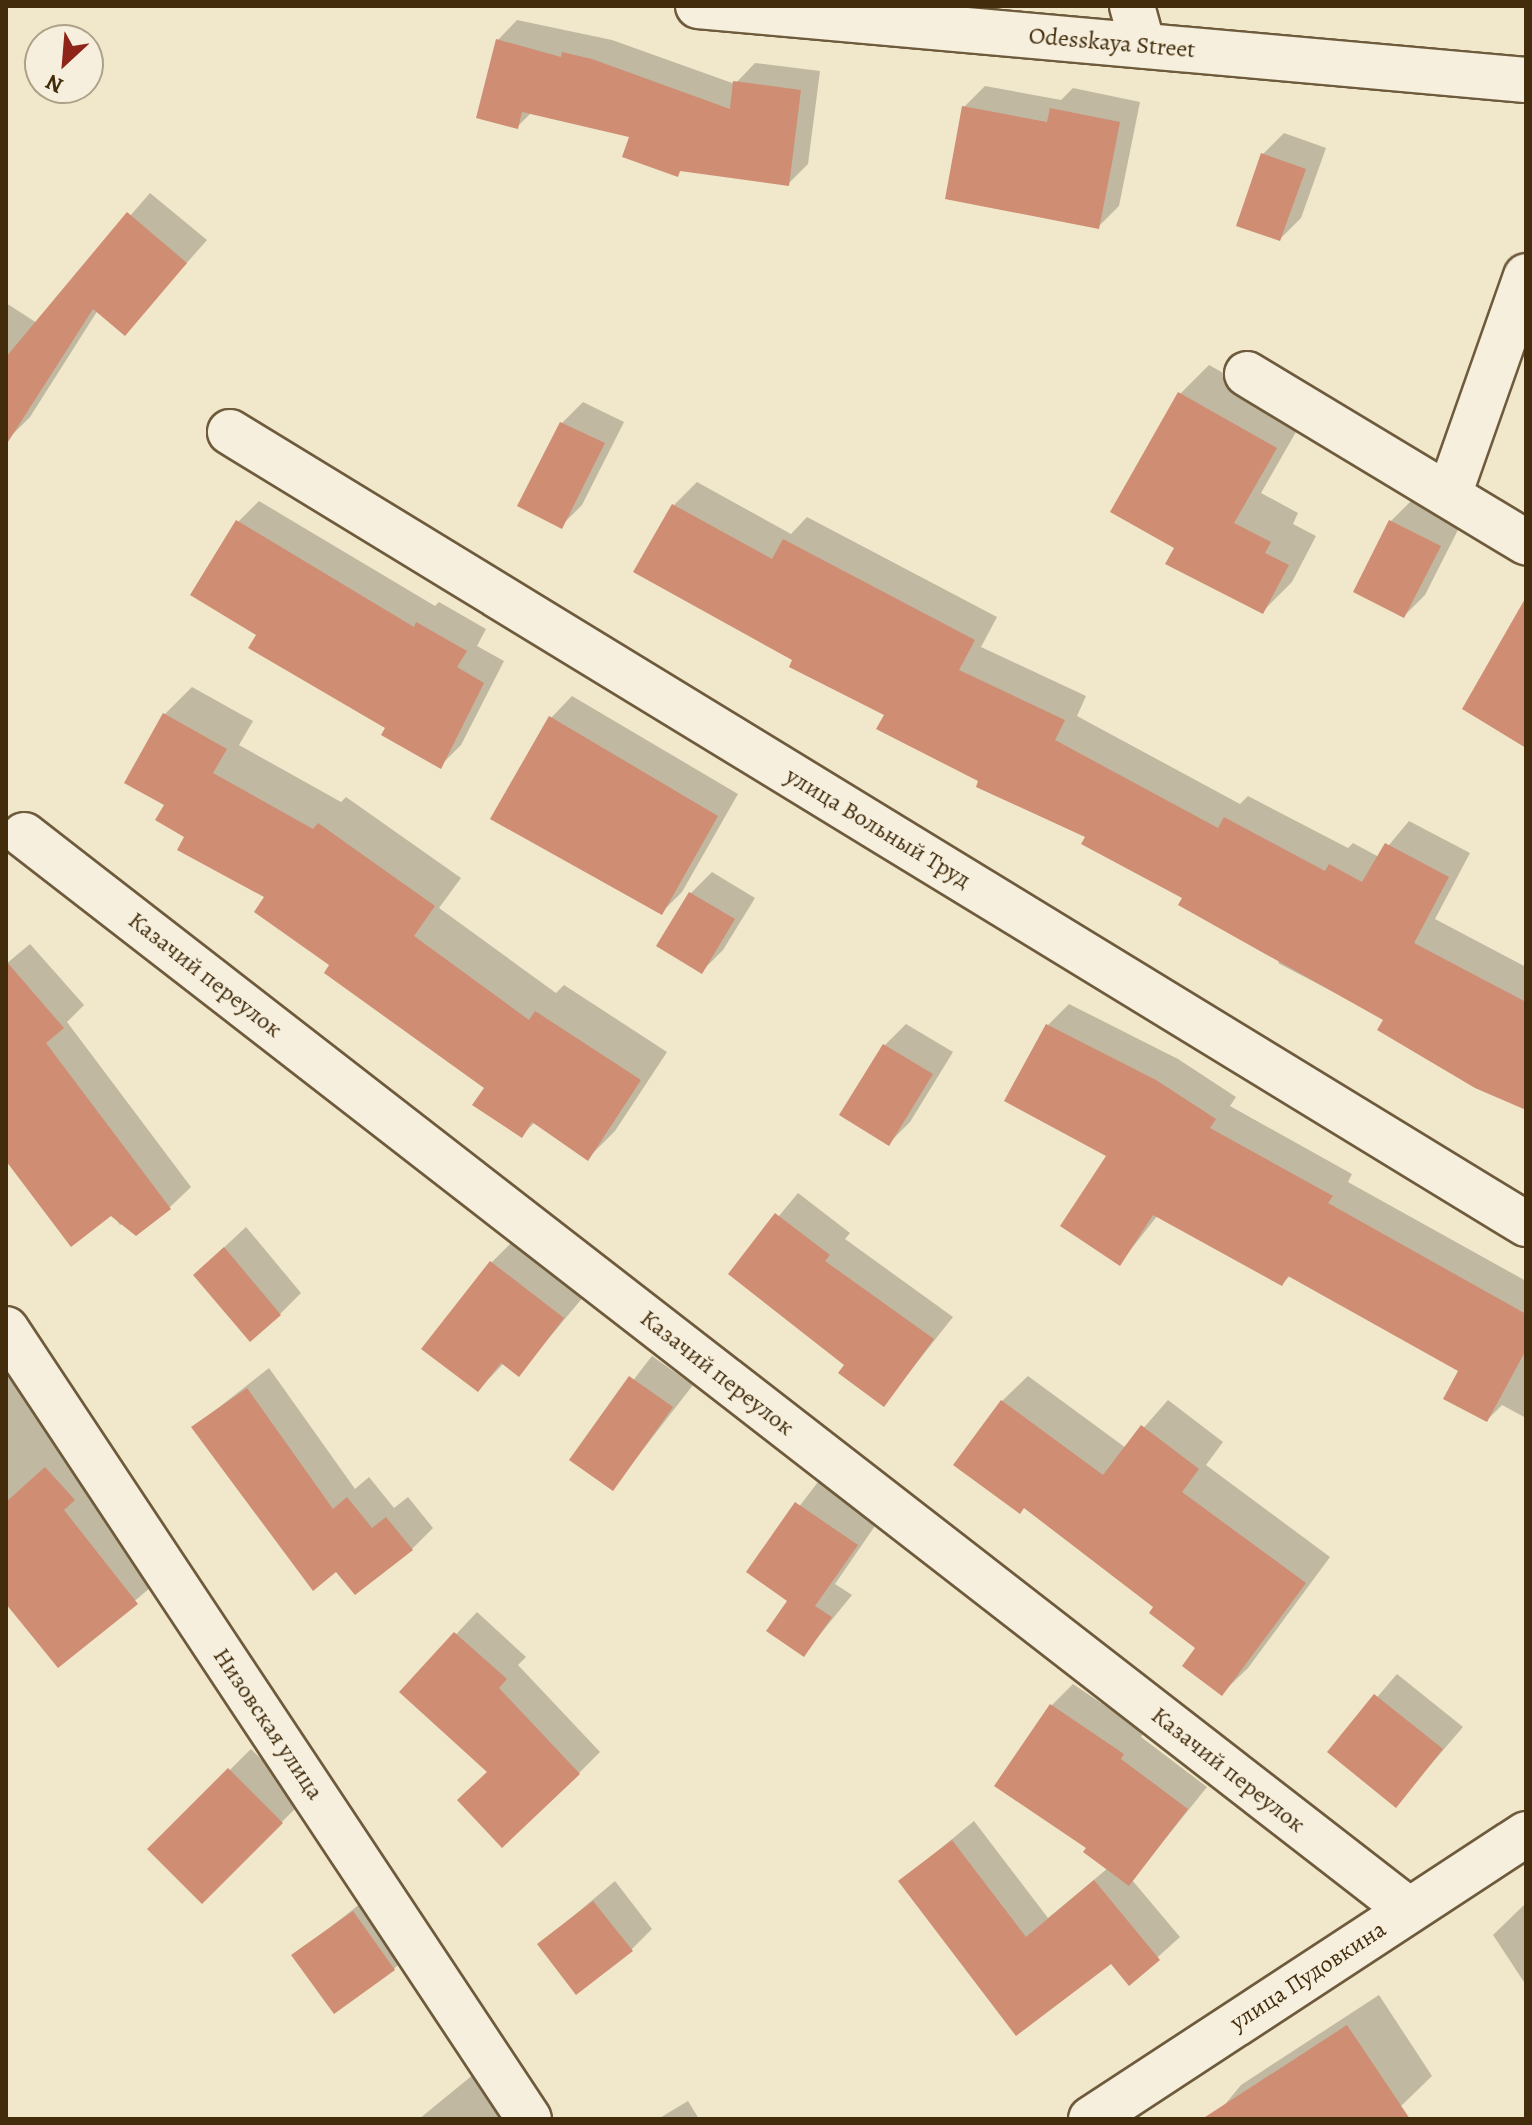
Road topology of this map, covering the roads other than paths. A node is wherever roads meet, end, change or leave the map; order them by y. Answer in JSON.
{"nodes":[{"id":1,"x":698,"y":6,"type":"edge"},
{"id":2,"x":1138,"y":26,"type":"edge"},
{"id":3,"x":1526,"y":80,"type":"edge"},
{"id":4,"x":1526,"y":276,"type":"edge"},
{"id":5,"x":1247,"y":374,"type":"dead end"},
{"id":6,"x":230,"y":432,"type":"dead end"},
{"id":7,"x":1449,"y":495,"type":"junction"},
{"id":8,"x":1526,"y":542,"type":"edge"},
{"id":9,"x":24,"y":835,"type":"dead end"},
{"id":10,"x":1526,"y":1224,"type":"edge"},
{"id":11,"x":6,"y":1329,"type":"edge"},
{"id":12,"x":1526,"y":1834,"type":"edge"},
{"id":13,"x":1409,"y":1910,"type":"junction"},
{"id":14,"x":529,"y":2119,"type":"edge"},
{"id":15,"x":1091,"y":2119,"type":"edge"}],
"edges":[{"from":1,"to":2,"type":"street","name":"Odesskaya Street"},
{"from":2,"to":3,"type":"street","name":"Odesskaya Street"},
{"from":4,"to":7,"type":"street"},
{"from":5,"to":7,"type":"street"},
{"from":6,"to":10,"type":"street","name":"улица Вольный Труд"},
{"from":7,"to":8,"type":"street"},
{"from":9,"to":13,"type":"street","name":"Казачий переулок"},
{"from":11,"to":14,"type":"street","name":"Низовская улица"},
{"from":12,"to":13,"type":"street","name":"улица Пудовкина"},
{"from":13,"to":15,"type":"street","name":"улица Пудовкина"}]}
